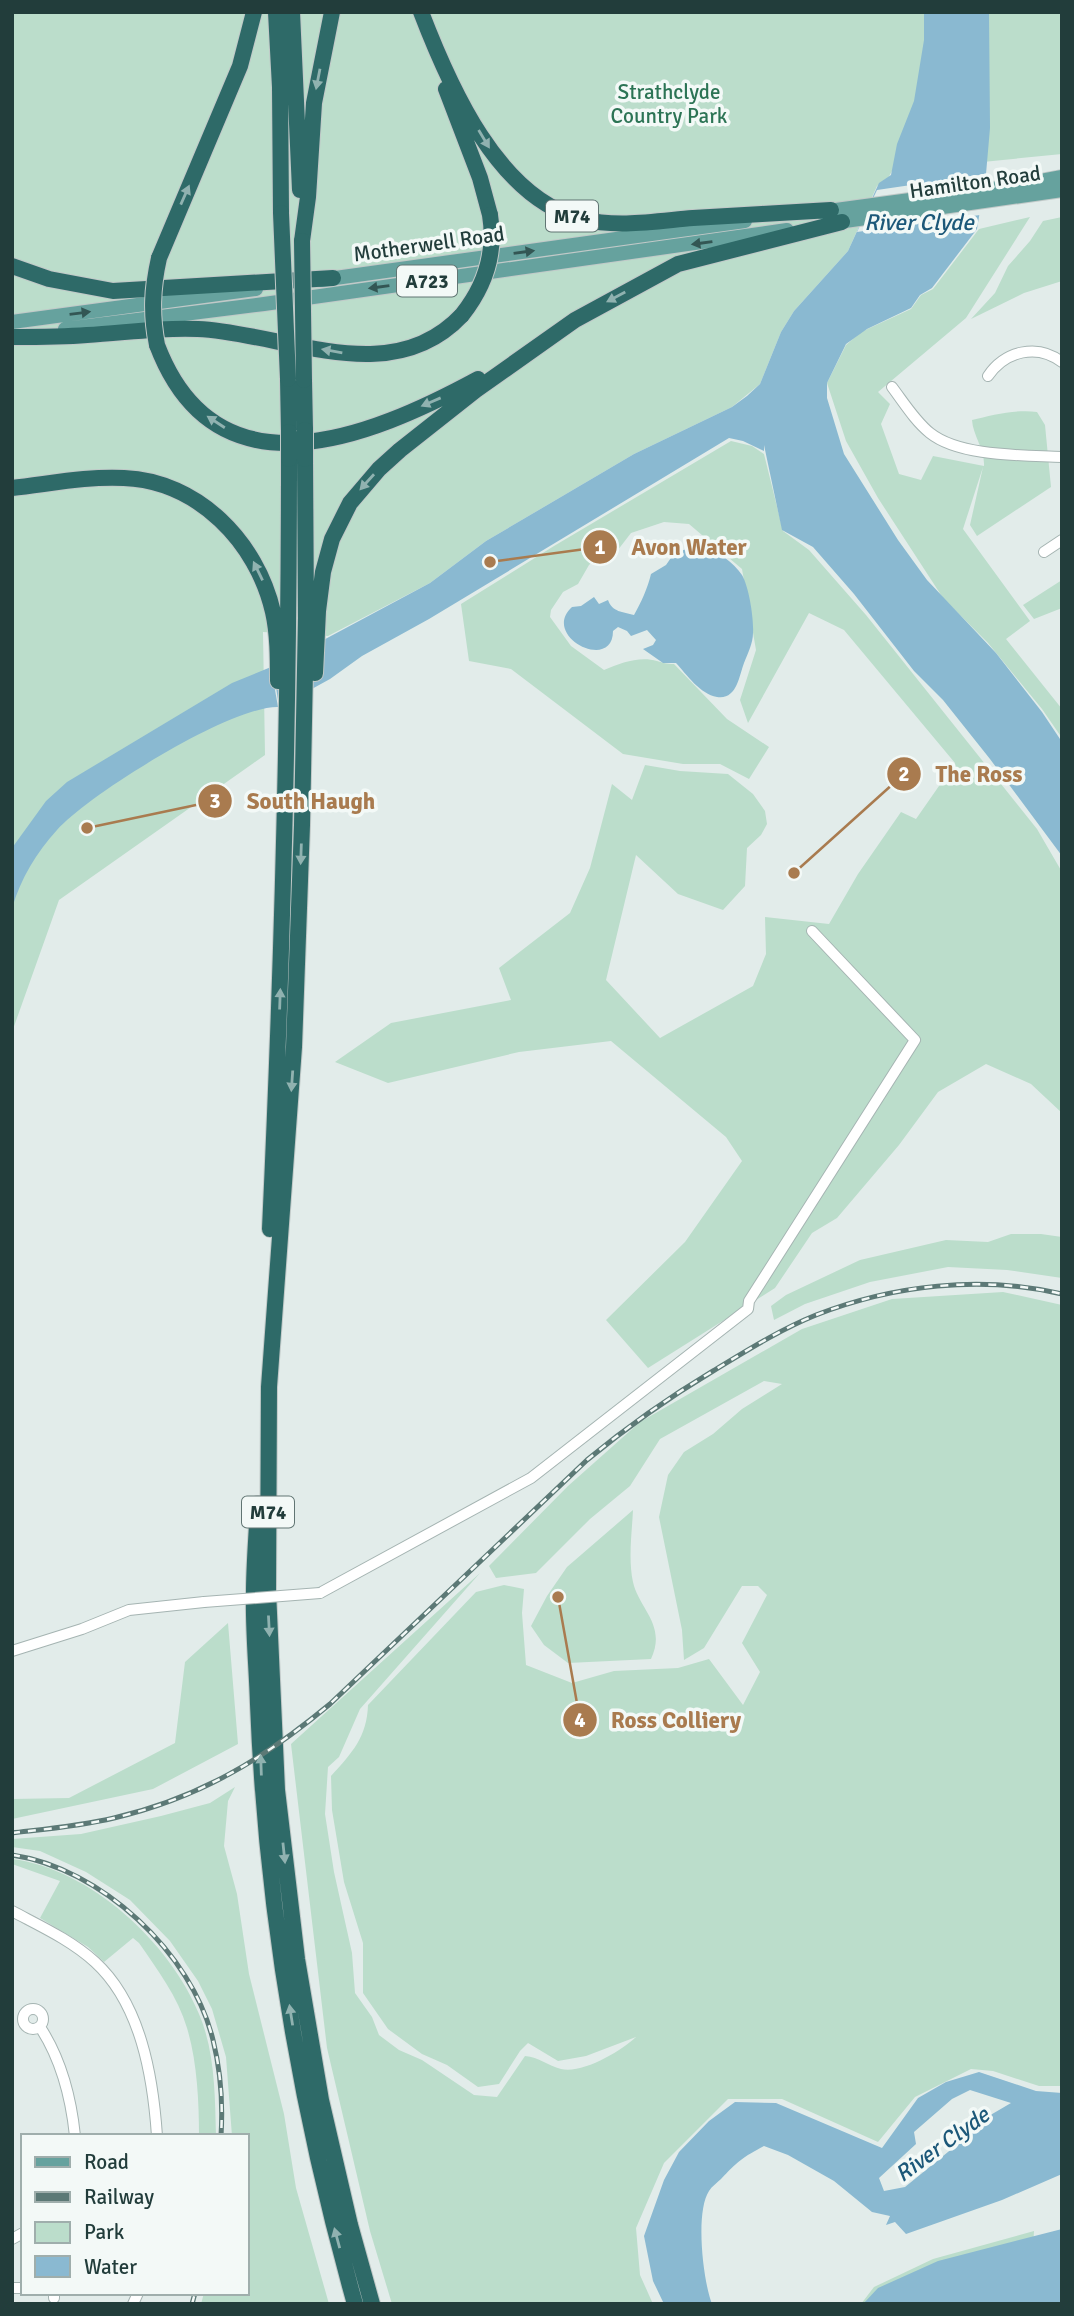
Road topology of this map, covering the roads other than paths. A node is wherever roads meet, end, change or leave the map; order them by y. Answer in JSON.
{"nodes":[{"id":1,"x":254,"y":12,"type":"edge"},
{"id":2,"x":276,"y":12,"type":"edge"},
{"id":3,"x":292,"y":12,"type":"edge"},
{"id":4,"x":332,"y":12,"type":"edge"},
{"id":5,"x":415,"y":12,"type":"edge"},
{"id":6,"x":421,"y":12,"type":"edge"},
{"id":7,"x":1062,"y":177,"type":"edge"},
{"id":8,"x":1062,"y":190,"type":"edge"},
{"id":9,"x":1015,"y":192,"type":"junction"},
{"id":10,"x":844,"y":215,"type":"junction"},
{"id":11,"x":302,"y":241,"type":"junction"},
{"id":12,"x":12,"y":266,"type":"edge"},
{"id":13,"x":333,"y":278,"type":"junction"},
{"id":14,"x":12,"y":321,"type":"edge"},
{"id":15,"x":556,"y":335,"type":"junction"},
{"id":16,"x":12,"y":336,"type":"edge"},
{"id":17,"x":1062,"y":362,"type":"edge"},
{"id":18,"x":988,"y":376,"type":"dead end"},
{"id":19,"x":296,"y":379,"type":"junction"},
{"id":20,"x":892,"y":387,"type":"dead end"},
{"id":21,"x":1062,"y":457,"type":"edge"},
{"id":22,"x":297,"y":459,"type":"junction"},
{"id":23,"x":12,"y":489,"type":"edge"},
{"id":24,"x":1062,"y":540,"type":"edge"},
{"id":25,"x":1044,"y":552,"type":"dead end"},
{"id":26,"x":312,"y":615,"type":"junction"},
{"id":27,"x":283,"y":631,"type":"junction"},
{"id":28,"x":812,"y":931,"type":"dead end"},
{"id":29,"x":12,"y":1651,"type":"edge"},
{"id":30,"x":12,"y":1911,"type":"edge"},
{"id":31,"x":40,"y":2026,"type":"dead end"},
{"id":32,"x":75,"y":2134,"type":"edge"},
{"id":33,"x":157,"y":2134,"type":"edge"},
{"id":34,"x":355,"y":2304,"type":"edge"},
{"id":35,"x":372,"y":2304,"type":"edge"}],
"edges":[{"from":15,"to":1,"type":"highway","number":"M74","one_way":true,"bridge":true},
{"from":2,"to":19,"type":"highway","number":"M74","bridge":true},
{"from":3,"to":11,"type":"highway","number":"M74"},
{"from":4,"to":11,"type":"highway","number":"M74","one_way":true},
{"from":5,"to":16,"type":"highway","one_way":true,"bridge":true},
{"from":6,"to":10,"type":"highway","number":"M74","one_way":true},
{"from":7,"to":9,"type":"main road","name":"Hamilton Road","number":"A723"},
{"from":8,"to":9,"type":"main road","name":"Hamilton Road","number":"A723"},
{"from":9,"to":10,"type":"main road","name":"Hamilton Road","number":"A723"},
{"from":13,"to":10,"type":"main road","name":"Motherwell Road","number":"A723","one_way":true},
{"from":10,"to":15,"type":"highway","number":"M74","one_way":true},
{"from":10,"to":16,"type":"main road","name":"Motherwell Road","number":"A723","one_way":true},
{"from":11,"to":19,"type":"highway","number":"M74","bridge":true},
{"from":12,"to":13,"type":"highway"},
{"from":14,"to":13,"type":"main road","name":"Motherwell Road","number":"A723","one_way":true},
{"from":15,"to":26,"type":"highway","number":"M74","one_way":true},
{"from":17,"to":18,"type":"street"},
{"from":19,"to":22,"type":"highway","number":"M74","bridge":true},
{"from":20,"to":21,"type":"street"},
{"from":22,"to":26,"type":"highway","number":"M74"},
{"from":22,"to":27,"type":"highway","number":"M74"},
{"from":27,"to":23,"type":"highway","number":"M74","one_way":true},
{"from":24,"to":25,"type":"street"},
{"from":26,"to":35,"type":"highway","number":"M74","one_way":true},
{"from":34,"to":27,"type":"highway","number":"M74","one_way":true},
{"from":28,"to":29,"type":"street","bridge":true},
{"from":30,"to":33,"type":"street"},
{"from":31,"to":32,"type":"street"}]}
